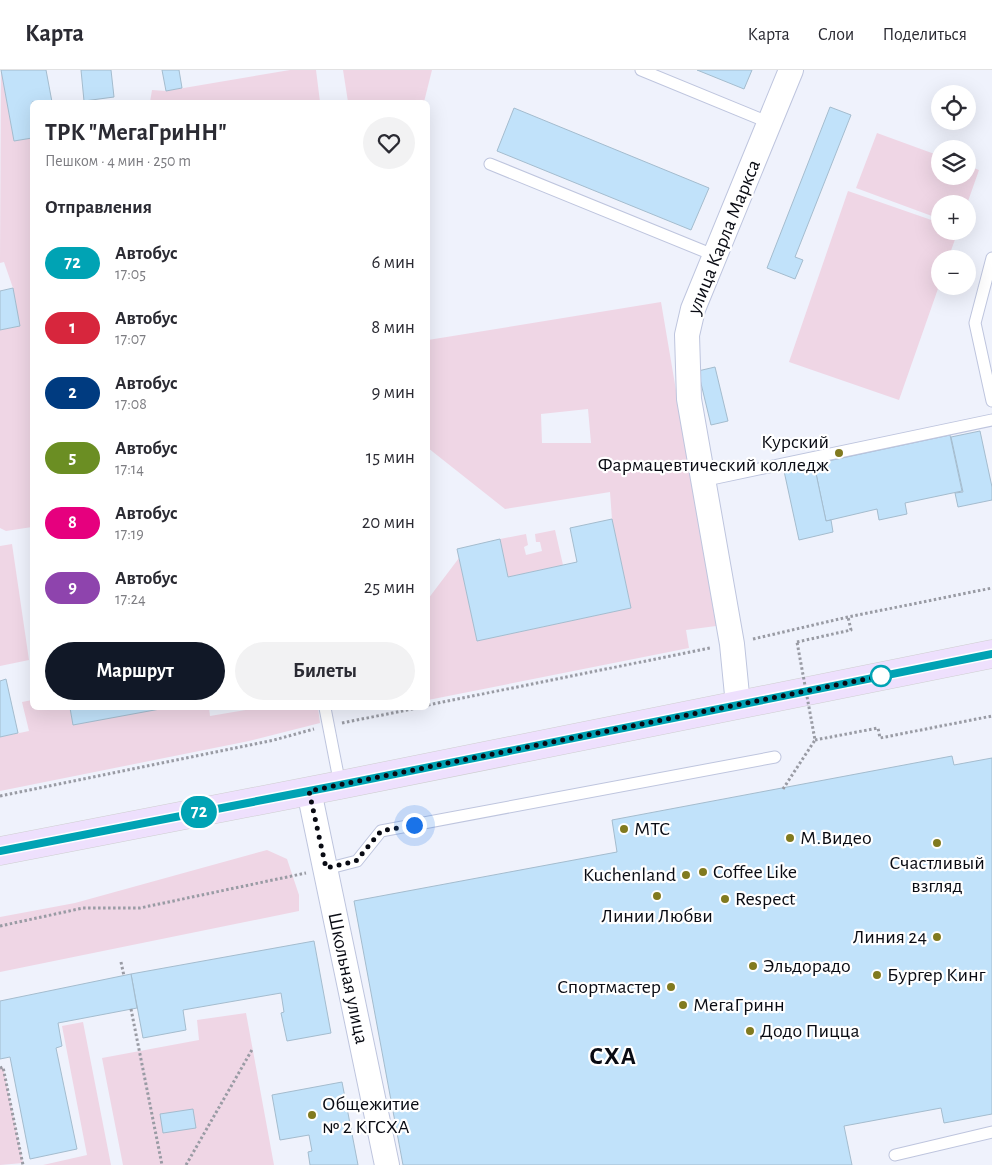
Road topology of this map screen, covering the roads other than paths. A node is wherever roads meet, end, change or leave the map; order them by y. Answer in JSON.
{"nodes":[{"id":1,"x":641,"y":70,"type":"edge"},
{"id":2,"x":791,"y":70,"type":"edge"},
{"id":3,"x":770,"y":123,"type":"junction"},
{"id":4,"x":490,"y":164,"type":"dead end"},
{"id":5,"x":716,"y":256,"type":"junction"},
{"id":6,"x":992,"y":258,"type":"edge"},
{"id":7,"x":992,"y":401,"type":"edge"},
{"id":8,"x":992,"y":420,"type":"edge"},
{"id":9,"x":702,"y":481,"type":"junction"},
{"id":10,"x":992,"y":654,"type":"edge"},
{"id":11,"x":738,"y":705,"type":"junction"},
{"id":12,"x":325,"y":710,"type":"edge"},
{"id":13,"x":774,"y":757,"type":"dead end"},
{"id":14,"x":340,"y":785,"type":"junction"},
{"id":15,"x":309,"y":791,"type":"junction"},
{"id":16,"x":0,"y":851,"type":"edge"},
{"id":17,"x":326,"y":868,"type":"junction"},
{"id":18,"x":992,"y":1132,"type":"edge"},
{"id":19,"x":895,"y":1154,"type":"dead end"},
{"id":20,"x":387,"y":1165,"type":"edge"}],
"edges":[{"from":1,"to":3,"type":"lane"},
{"from":2,"to":3,"type":"street","name":"улица Карла Маркса"},
{"from":3,"to":5,"type":"street","name":"улица Карла Маркса"},
{"from":4,"to":5,"type":"lane"},
{"from":5,"to":9,"type":"street","name":"улица Карла Маркса"},
{"from":6,"to":7,"type":"lane"},
{"from":8,"to":9,"type":"lane"},
{"from":9,"to":11,"type":"street","name":"улица Карла Маркса"},
{"from":10,"to":11,"type":"main road"},
{"from":11,"to":14,"type":"main road"},
{"from":12,"to":14,"type":"lane"},
{"from":13,"to":17,"type":"lane"},
{"from":14,"to":15,"type":"main road"},
{"from":15,"to":16,"type":"main road"},
{"from":15,"to":17,"type":"street","name":"Школьная улица"},
{"from":17,"to":20,"type":"street","name":"Школьная улица"},
{"from":18,"to":19,"type":"lane"}]}
